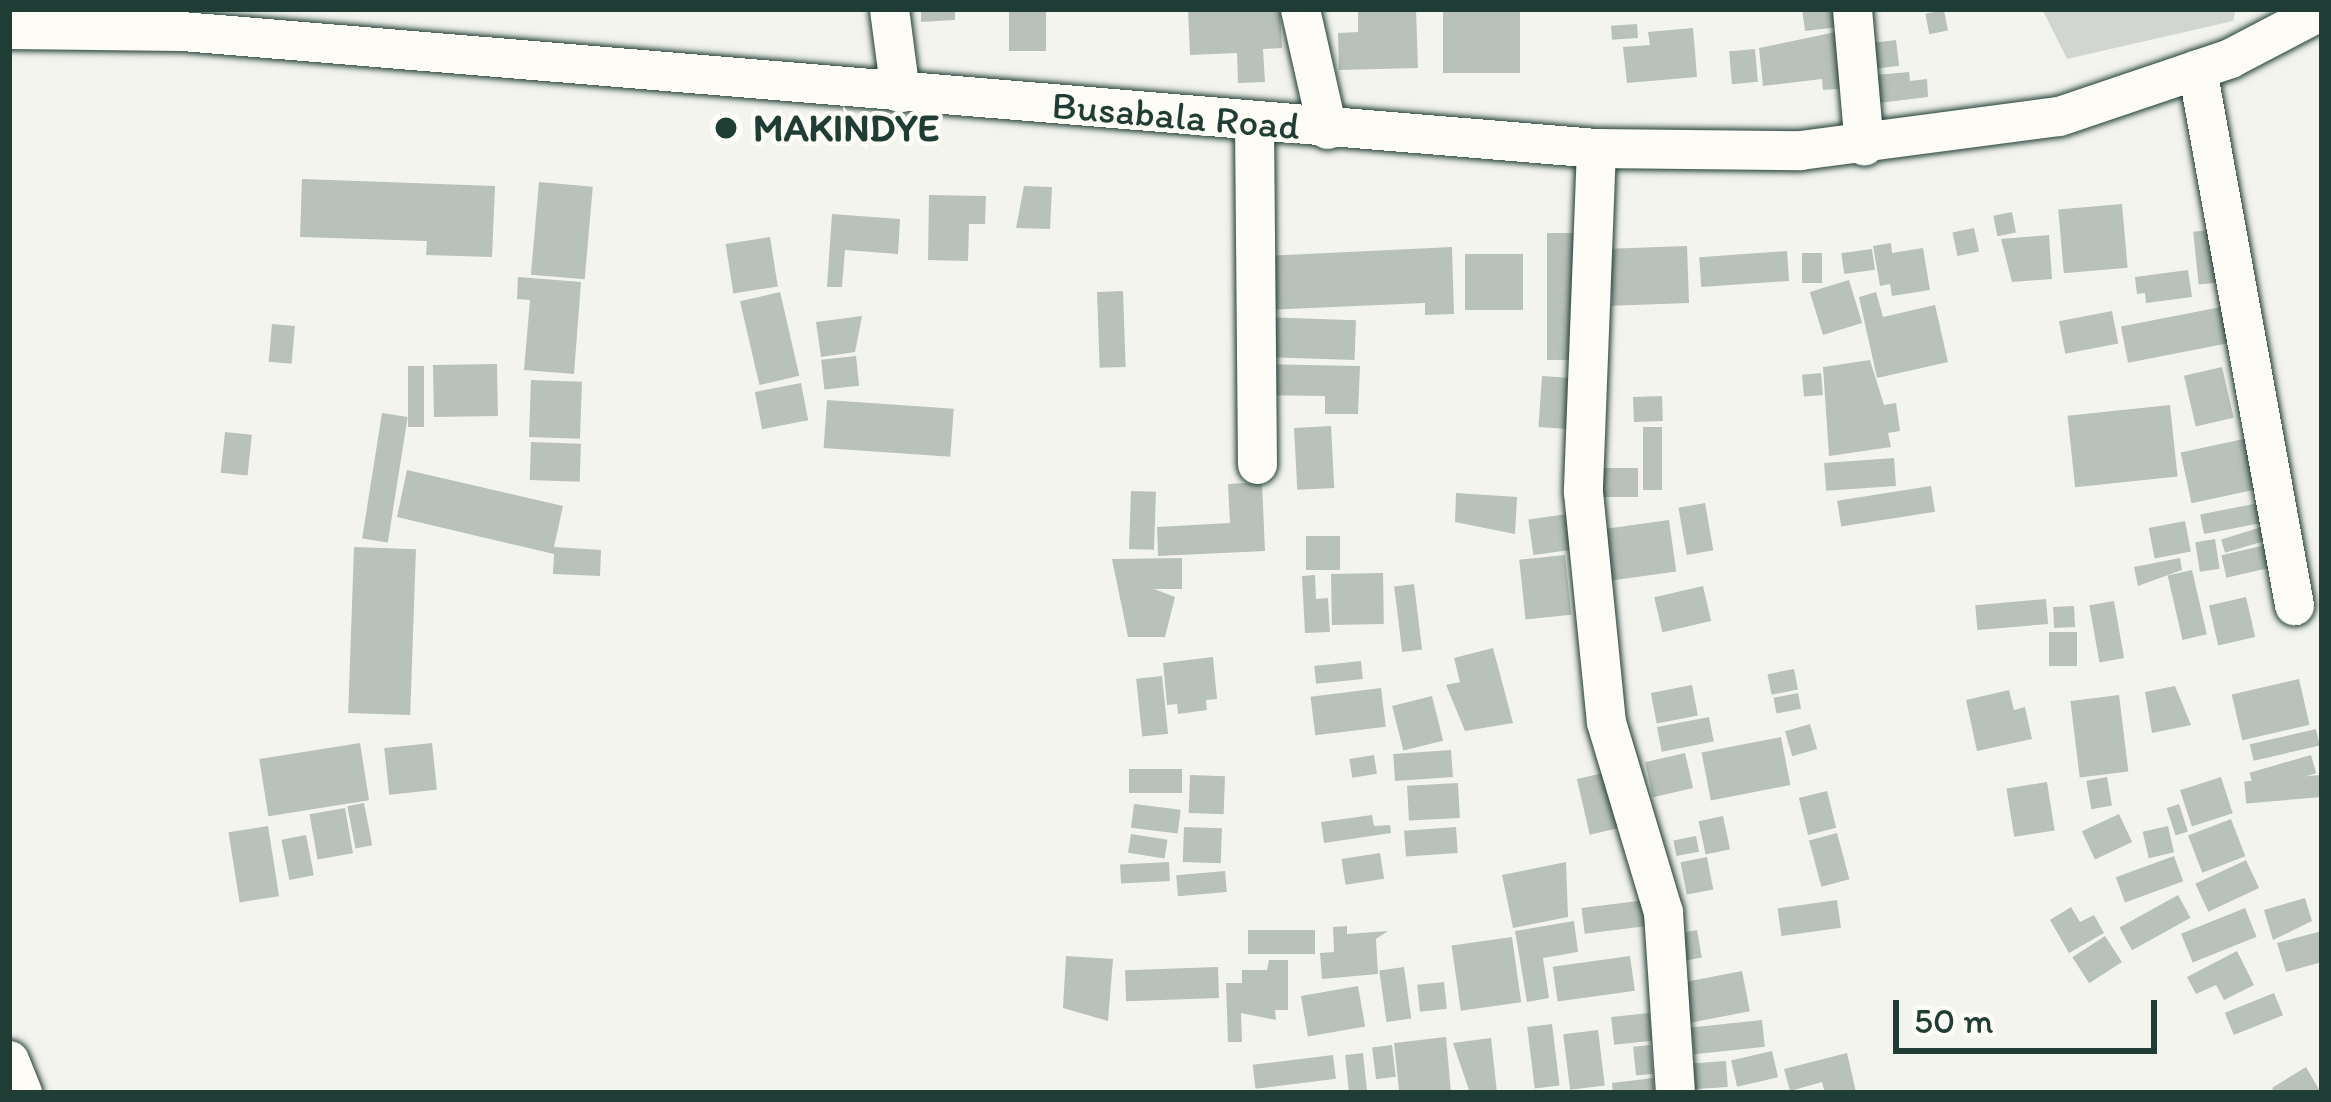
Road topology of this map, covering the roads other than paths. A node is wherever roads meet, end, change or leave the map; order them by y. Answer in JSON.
{"nodes":[{"id":1,"x":890,"y":9,"type":"edge"},
{"id":2,"x":1300,"y":9,"type":"edge"},
{"id":3,"x":1852,"y":9,"type":"edge"},
{"id":4,"x":2322,"y":10,"type":"edge"},
{"id":5,"x":9,"y":29,"type":"edge"},
{"id":6,"x":2197,"y":69,"type":"junction"},
{"id":7,"x":900,"y":92,"type":"junction"},
{"id":8,"x":1254,"y":124,"type":"junction"},
{"id":9,"x":1327,"y":129,"type":"junction"},
{"id":10,"x":1864,"y":145,"type":"junction"},
{"id":11,"x":1596,"y":148,"type":"junction"},
{"id":12,"x":1256,"y":464,"type":"dead end"},
{"id":13,"x":2294,"y":604,"type":"dead end"},
{"id":14,"x":9,"y":1060,"type":"edge"},
{"id":15,"x":22,"y":1093,"type":"edge"},
{"id":16,"x":1675,"y":1093,"type":"edge"}],
"edges":[{"from":1,"to":7,"type":"street"},
{"from":2,"to":9,"type":"street"},
{"from":3,"to":10,"type":"street"},
{"from":4,"to":6,"type":"street","name":"Busabala Road"},
{"from":5,"to":7,"type":"street","name":"Busabala Road"},
{"from":6,"to":10,"type":"street","name":"Busabala Road"},
{"from":6,"to":13,"type":"street"},
{"from":7,"to":8,"type":"street","name":"Busabala Road"},
{"from":8,"to":9,"type":"street","name":"Busabala Road"},
{"from":8,"to":12,"type":"street"},
{"from":9,"to":11,"type":"street","name":"Busabala Road"},
{"from":10,"to":11,"type":"street","name":"Busabala Road"},
{"from":11,"to":16,"type":"street"},
{"from":14,"to":15,"type":"street"}]}
